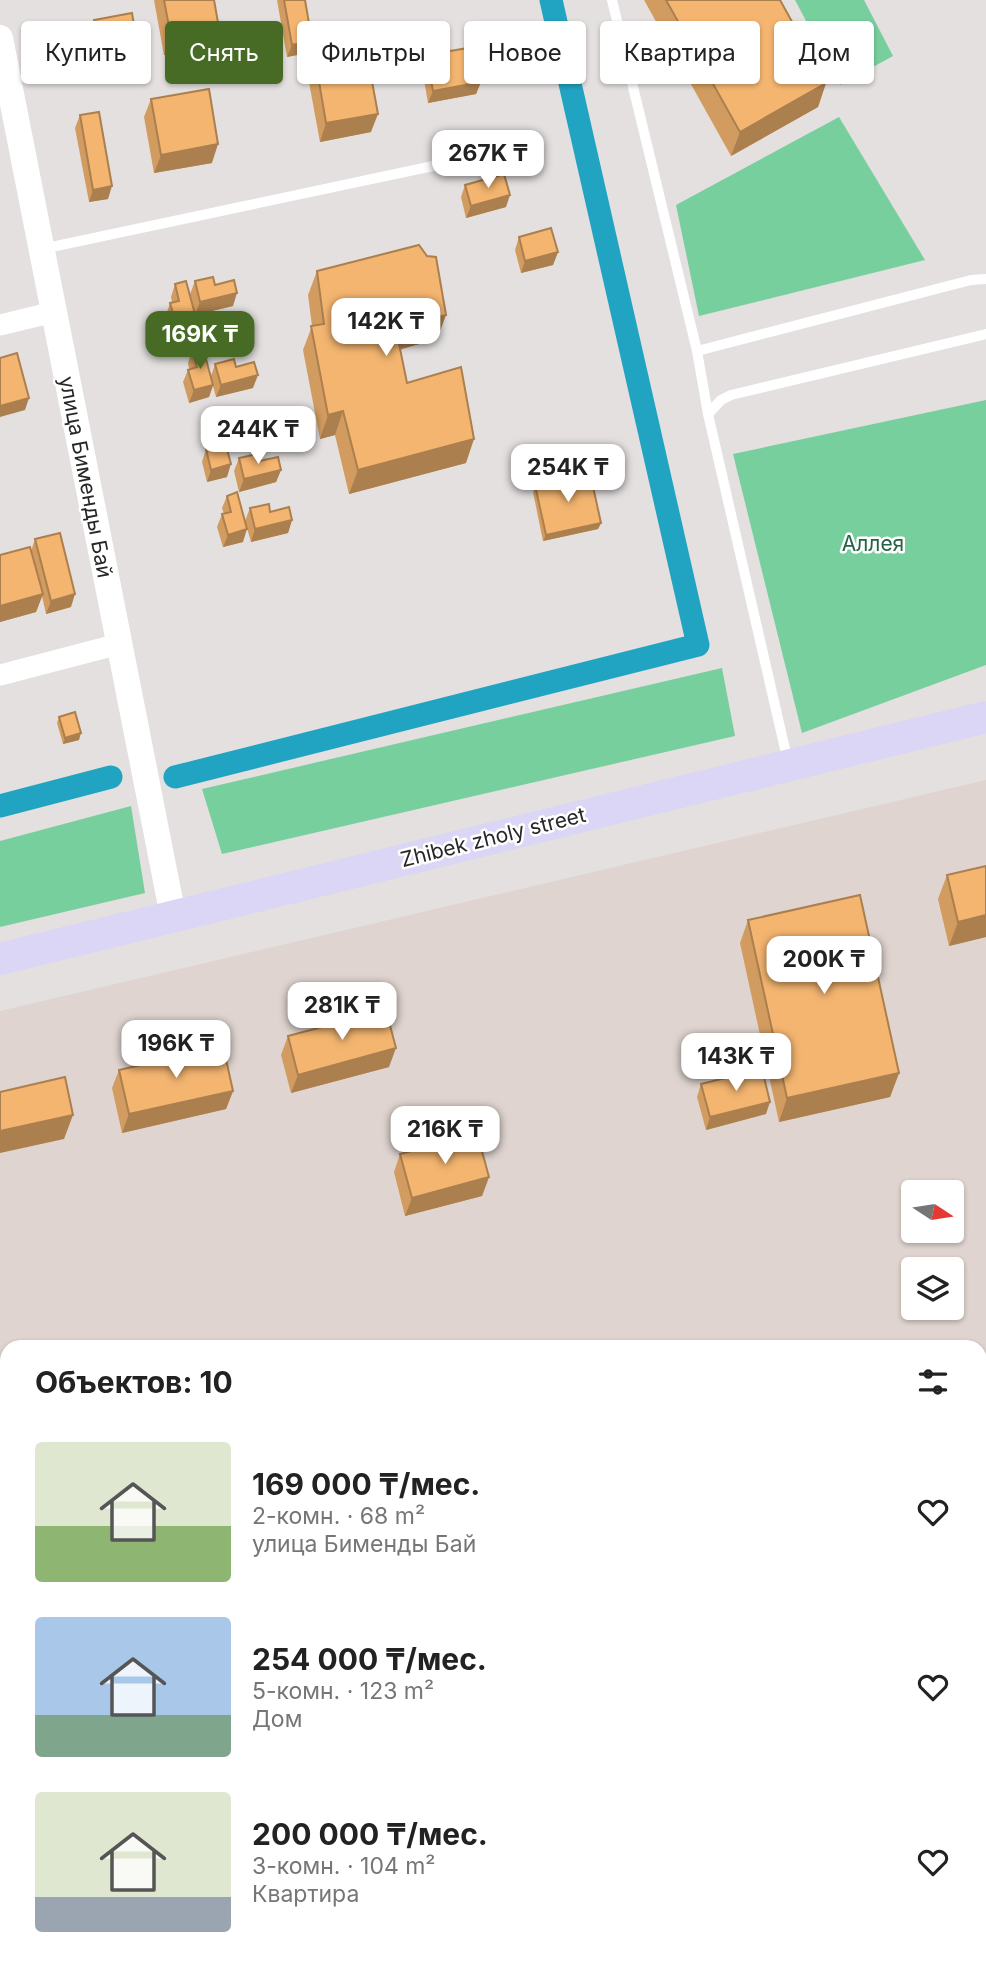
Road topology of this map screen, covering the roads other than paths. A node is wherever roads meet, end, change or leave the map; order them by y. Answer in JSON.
{"nodes":[{"id":1,"x":612,"y":0,"type":"edge"},
{"id":2,"x":0,"y":38,"type":"edge"},
{"id":3,"x":433,"y":166,"type":"dead end"},
{"id":4,"x":42,"y":249,"type":"junction"},
{"id":5,"x":986,"y":279,"type":"edge"},
{"id":6,"x":54,"y":312,"type":"junction"},
{"id":7,"x":0,"y":325,"type":"edge"},
{"id":8,"x":986,"y":334,"type":"edge"},
{"id":9,"x":697,"y":351,"type":"junction"},
{"id":10,"x":708,"y":414,"type":"junction"},
{"id":11,"x":119,"y":645,"type":"junction"},
{"id":12,"x":0,"y":675,"type":"edge"},
{"id":13,"x":986,"y":717,"type":"edge"},
{"id":14,"x":789,"y":764,"type":"junction"},
{"id":15,"x":173,"y":916,"type":"junction"},
{"id":16,"x":0,"y":959,"type":"edge"}],
"edges":[{"from":1,"to":9,"type":"lane"},
{"from":2,"to":4,"type":"street","name":"улица Бименды Бай"},
{"from":3,"to":4,"type":"lane"},
{"from":4,"to":6,"type":"street","name":"улица Бименды Бай"},
{"from":5,"to":9,"type":"lane"},
{"from":6,"to":7,"type":"street"},
{"from":6,"to":11,"type":"street","name":"улица Бименды Бай"},
{"from":8,"to":10,"type":"lane"},
{"from":9,"to":10,"type":"lane"},
{"from":10,"to":14,"type":"lane"},
{"from":11,"to":12,"type":"street"},
{"from":11,"to":15,"type":"street","name":"улица Бименды Бай"},
{"from":13,"to":14,"type":"main road","name":"Zhibek zholy street"},
{"from":14,"to":15,"type":"main road","name":"Zhibek zholy street"},
{"from":15,"to":16,"type":"main road","name":"Zhibek zholy street"}]}
